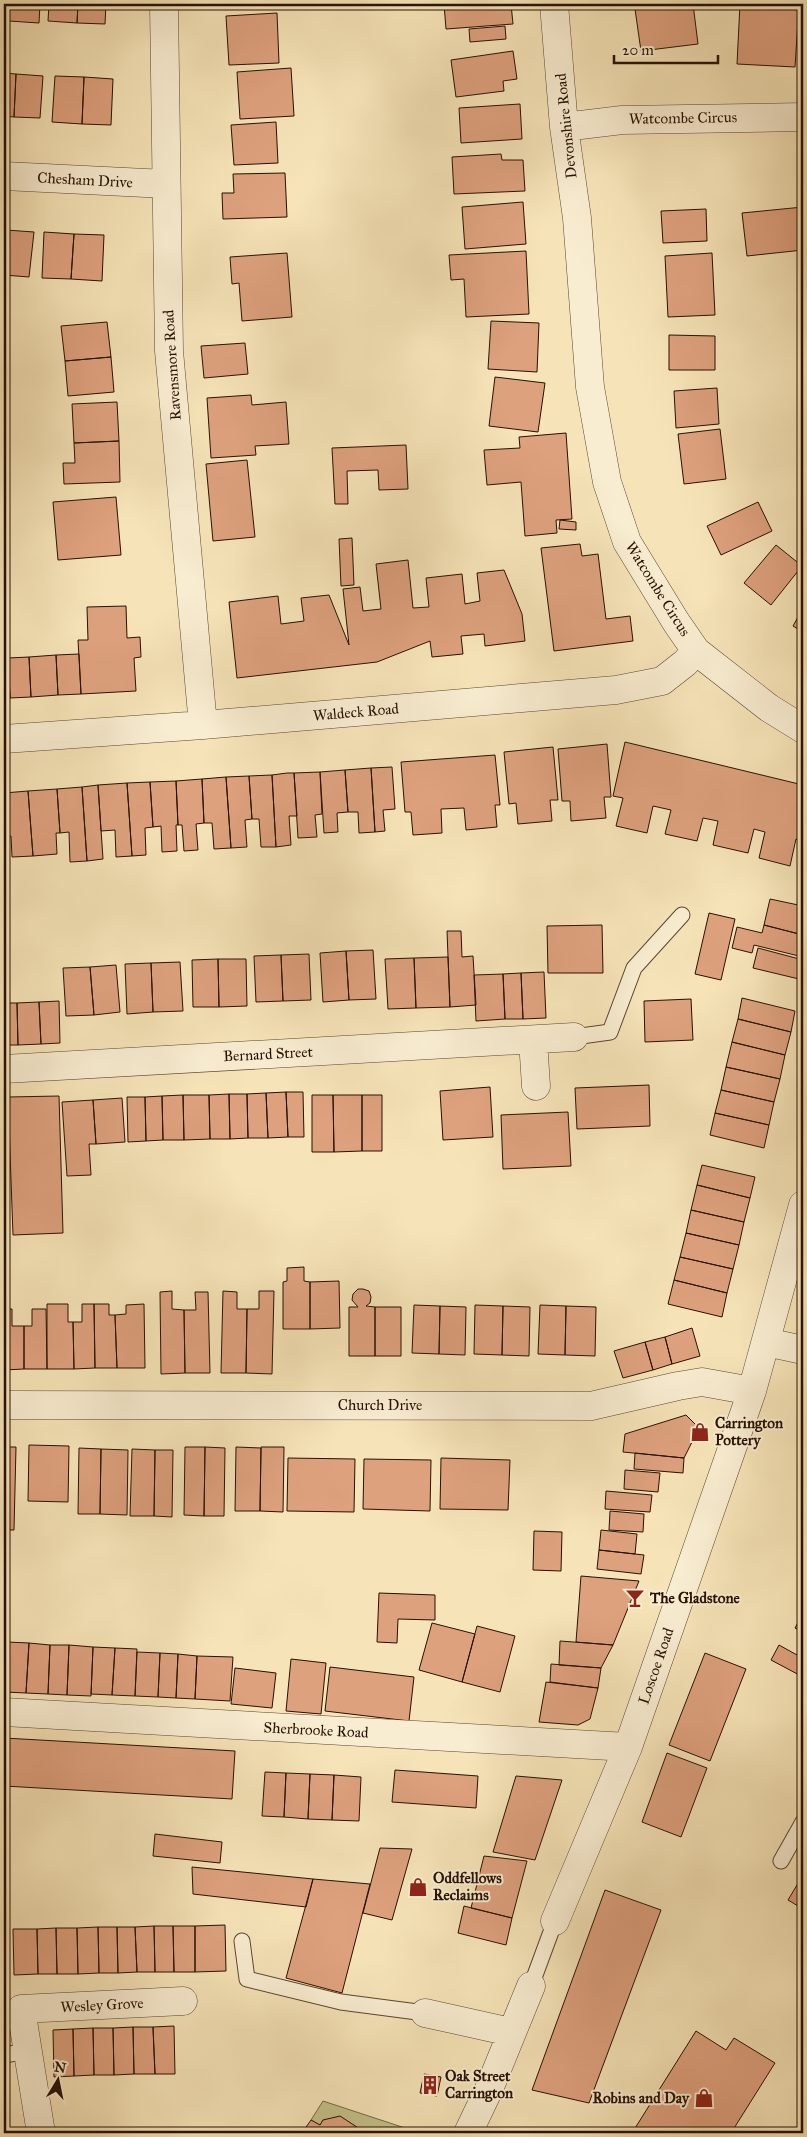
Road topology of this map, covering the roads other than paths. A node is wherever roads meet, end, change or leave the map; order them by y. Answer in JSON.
{"nodes":[{"id":1,"x":164,"y":4,"type":"edge"},
{"id":2,"x":554,"y":4,"type":"edge"},
{"id":3,"x":803,"y":117,"type":"edge"},
{"id":4,"x":564,"y":127,"type":"junction"},
{"id":5,"x":4,"y":176,"type":"edge"},
{"id":6,"x":166,"y":184,"type":"junction"},
{"id":7,"x":579,"y":248,"type":"joint"},
{"id":8,"x":696,"y":651,"type":"junction"},
{"id":9,"x":203,"y":725,"type":"junction"},
{"id":10,"x":803,"y":730,"type":"edge"},
{"id":11,"x":4,"y":739,"type":"edge"},
{"id":12,"x":682,"y":915,"type":"dead end"},
{"id":13,"x":574,"y":1037,"type":"joint"},
{"id":14,"x":533,"y":1040,"type":"junction"},
{"id":15,"x":4,"y":1069,"type":"edge"},
{"id":16,"x":536,"y":1086,"type":"dead end"},
{"id":17,"x":803,"y":1205,"type":"edge"},
{"id":18,"x":766,"y":1342,"type":"junction"},
{"id":19,"x":803,"y":1350,"type":"edge"},
{"id":20,"x":752,"y":1391,"type":"junction"},
{"id":21,"x":4,"y":1405,"type":"edge"},
{"id":22,"x":4,"y":1712,"type":"edge"},
{"id":23,"x":628,"y":1748,"type":"junction"},
{"id":24,"x":803,"y":1822,"type":"edge"},
{"id":25,"x":781,"y":1860,"type":"dead end"},
{"id":26,"x":555,"y":1921,"type":"joint"},
{"id":27,"x":242,"y":1941,"type":"dead end"},
{"id":28,"x":531,"y":1986,"type":"joint"},
{"id":29,"x":183,"y":2002,"type":"dead end"},
{"id":30,"x":425,"y":2013,"type":"joint"},
{"id":31,"x":511,"y":2032,"type":"junction"},
{"id":32,"x":16,"y":2053,"type":"edge"},
{"id":33,"x":41,"y":2133,"type":"edge"},
{"id":34,"x":468,"y":2133,"type":"edge"}],
"edges":[{"from":1,"to":6,"type":"street","name":"Ravensmore Road"},
{"from":2,"to":4,"type":"street","name":"Devonshire Road"},
{"from":3,"to":4,"type":"street","name":"Watcombe Circus"},
{"from":4,"to":7,"type":"street","name":"Devonshire Road"},
{"from":5,"to":6,"type":"street","name":"Chesham Drive"},
{"from":6,"to":9,"type":"street","name":"Ravensmore Road"},
{"from":7,"to":8,"type":"street","name":"Watcombe Circus"},
{"from":8,"to":9,"type":"street","name":"Waldeck Road"},
{"from":8,"to":10,"type":"street","name":"Watcombe Circus"},
{"from":9,"to":11,"type":"street","name":"Waldeck Road"},
{"from":12,"to":13,"type":"lane"},
{"from":13,"to":14,"type":"street","name":"Bernard Street"},
{"from":14,"to":15,"type":"street","name":"Bernard Street"},
{"from":14,"to":16,"type":"street"},
{"from":17,"to":18,"type":"street","name":"Loscoe Road"},
{"from":18,"to":19,"type":"street"},
{"from":18,"to":20,"type":"street","name":"Loscoe Road"},
{"from":20,"to":21,"type":"street","name":"Church Drive"},
{"from":20,"to":23,"type":"street","name":"Loscoe Road"},
{"from":22,"to":23,"type":"street","name":"Sherbrooke Road"},
{"from":23,"to":26,"type":"street","name":"Loscoe Road"},
{"from":24,"to":25,"type":"lane"},
{"from":26,"to":28,"type":"lane","name":"Loscoe Road"},
{"from":27,"to":30,"type":"lane"},
{"from":28,"to":31,"type":"street","name":"Loscoe Road"},
{"from":29,"to":32,"type":"street","name":"Wesley Grove"},
{"from":30,"to":31,"type":"street"},
{"from":31,"to":34,"type":"street","name":"Loscoe Road"},
{"from":32,"to":33,"type":"street"}]}
